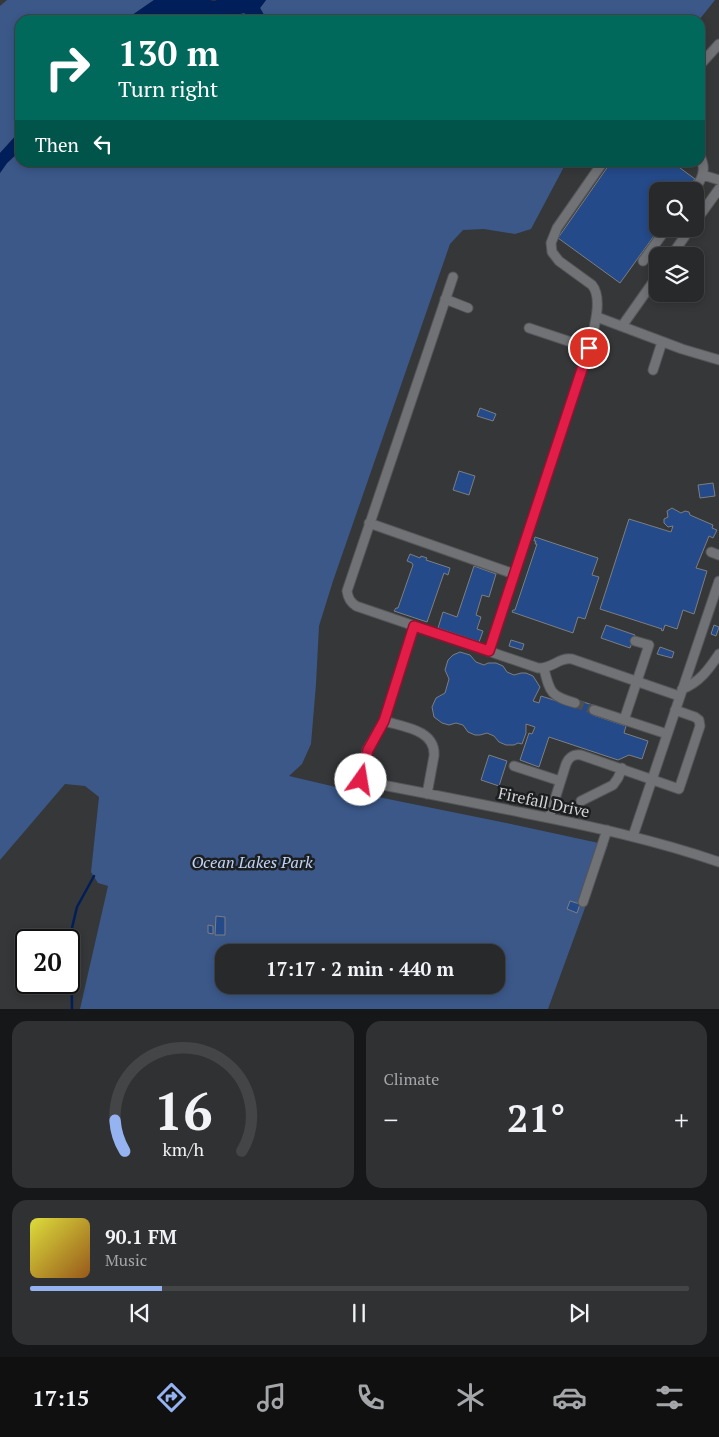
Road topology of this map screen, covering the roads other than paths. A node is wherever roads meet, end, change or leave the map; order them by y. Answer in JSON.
{"nodes":[{"id":1,"x":719,"y":44,"type":"edge"},
{"id":2,"x":705,"y":59,"type":"edge"},
{"id":3,"x":600,"y":167,"type":"edge"},
{"id":4,"x":703,"y":167,"type":"edge"},
{"id":5,"x":703,"y":175,"type":"junction"},
{"id":6,"x":719,"y":180,"type":"edge"},
{"id":7,"x":699,"y":182,"type":"edge"},
{"id":8,"x":719,"y":189,"type":"edge"},
{"id":9,"x":704,"y":210,"type":"edge"},
{"id":10,"x":660,"y":237,"type":"edge"},
{"id":11,"x":643,"y":261,"type":"dead end"},
{"id":12,"x":453,"y":277,"type":"dead end"},
{"id":13,"x":649,"y":287,"type":"edge"},
{"id":14,"x":445,"y":299,"type":"junction"},
{"id":15,"x":468,"y":308,"type":"dead end"},
{"id":16,"x":596,"y":317,"type":"junction"},
{"id":17,"x":622,"y":326,"type":"junction"},
{"id":18,"x":529,"y":328,"type":"dead end"},
{"id":19,"x":662,"y":342,"type":"junction"},
{"id":20,"x":589,"y":348,"type":"junction"},
{"id":21,"x":719,"y":360,"type":"edge"},
{"id":22,"x":653,"y":370,"type":"dead end"},
{"id":23,"x":369,"y":523,"type":"junction"},
{"id":24,"x":514,"y":574,"type":"junction"},
{"id":25,"x":719,"y":581,"type":"edge"},
{"id":26,"x":414,"y":626,"type":"junction"},
{"id":27,"x":635,"y":640,"type":"dead end"},
{"id":28,"x":489,"y":651,"type":"junction"},
{"id":29,"x":719,"y":654,"type":"edge"},
{"id":30,"x":544,"y":669,"type":"junction"},
{"id":31,"x":637,"y":681,"type":"junction"},
{"id":32,"x":681,"y":693,"type":"junction"},
{"id":33,"x":575,"y":703,"type":"tunnel mouth"},
{"id":34,"x":594,"y":710,"type":"tunnel mouth"},
{"id":35,"x":675,"y":710,"type":"junction"},
{"id":36,"x":624,"y":720,"type":"junction"},
{"id":37,"x":384,"y":721,"type":"junction"},
{"id":38,"x":667,"y":734,"type":"junction"},
{"id":39,"x":514,"y":766,"type":"dead end"},
{"id":40,"x":622,"y":768,"type":"junction"},
{"id":41,"x":652,"y":779,"type":"junction"},
{"id":42,"x":560,"y":782,"type":"junction"},
{"id":43,"x":426,"y":794,"type":"junction"},
{"id":44,"x":581,"y":801,"type":"dead end"},
{"id":45,"x":548,"y":818,"type":"junction"},
{"id":46,"x":607,"y":830,"type":"junction"},
{"id":47,"x":633,"y":836,"type":"junction"},
{"id":48,"x":719,"y":862,"type":"edge"},
{"id":49,"x":583,"y":902,"type":"dead end"}],
"edges":[{"from":1,"to":2,"type":"street"},
{"from":3,"to":16,"type":"street"},
{"from":4,"to":5,"type":"street"},
{"from":5,"to":6,"type":"street"},
{"from":5,"to":7,"type":"street"},
{"from":8,"to":9,"type":"street"},
{"from":10,"to":11,"type":"street"},
{"from":12,"to":14,"type":"street"},
{"from":13,"to":17,"type":"street"},
{"from":14,"to":15,"type":"street"},
{"from":14,"to":23,"type":"street"},
{"from":16,"to":17,"type":"street"},
{"from":16,"to":20,"type":"street"},
{"from":17,"to":19,"type":"street"},
{"from":18,"to":20,"type":"street"},
{"from":19,"to":21,"type":"street"},
{"from":19,"to":22,"type":"street"},
{"from":20,"to":24,"type":"street"},
{"from":23,"to":24,"type":"street"},
{"from":23,"to":26,"type":"street"},
{"from":24,"to":28,"type":"street"},
{"from":25,"to":32,"type":"street"},
{"from":26,"to":28,"type":"street"},
{"from":26,"to":37,"type":"street"},
{"from":27,"to":31,"type":"street"},
{"from":28,"to":30,"type":"street"},
{"from":29,"to":32,"type":"street"},
{"from":30,"to":31,"type":"street"},
{"from":30,"to":33,"type":"street"},
{"from":31,"to":32,"type":"street"},
{"from":31,"to":36,"type":"street"},
{"from":32,"to":35,"type":"street"},
{"from":34,"to":36,"type":"street"},
{"from":35,"to":38,"type":"street"},
{"from":35,"to":41,"type":"street"},
{"from":36,"to":38,"type":"street"},
{"from":37,"to":43,"type":"street"},
{"from":37,"to":43,"type":"street","name":"Firefall Drive"},
{"from":38,"to":41,"type":"street"},
{"from":39,"to":42,"type":"street"},
{"from":40,"to":41,"type":"street"},
{"from":40,"to":42,"type":"street"},
{"from":40,"to":44,"type":"street"},
{"from":41,"to":47,"type":"street"},
{"from":42,"to":45,"type":"street"},
{"from":43,"to":45,"type":"street","name":"Firefall Drive"},
{"from":45,"to":46,"type":"street","name":"Firefall Drive"},
{"from":46,"to":47,"type":"street","name":"Firefall Drive"},
{"from":46,"to":49,"type":"street"},
{"from":47,"to":48,"type":"street","name":"Firefall Drive"}]}
